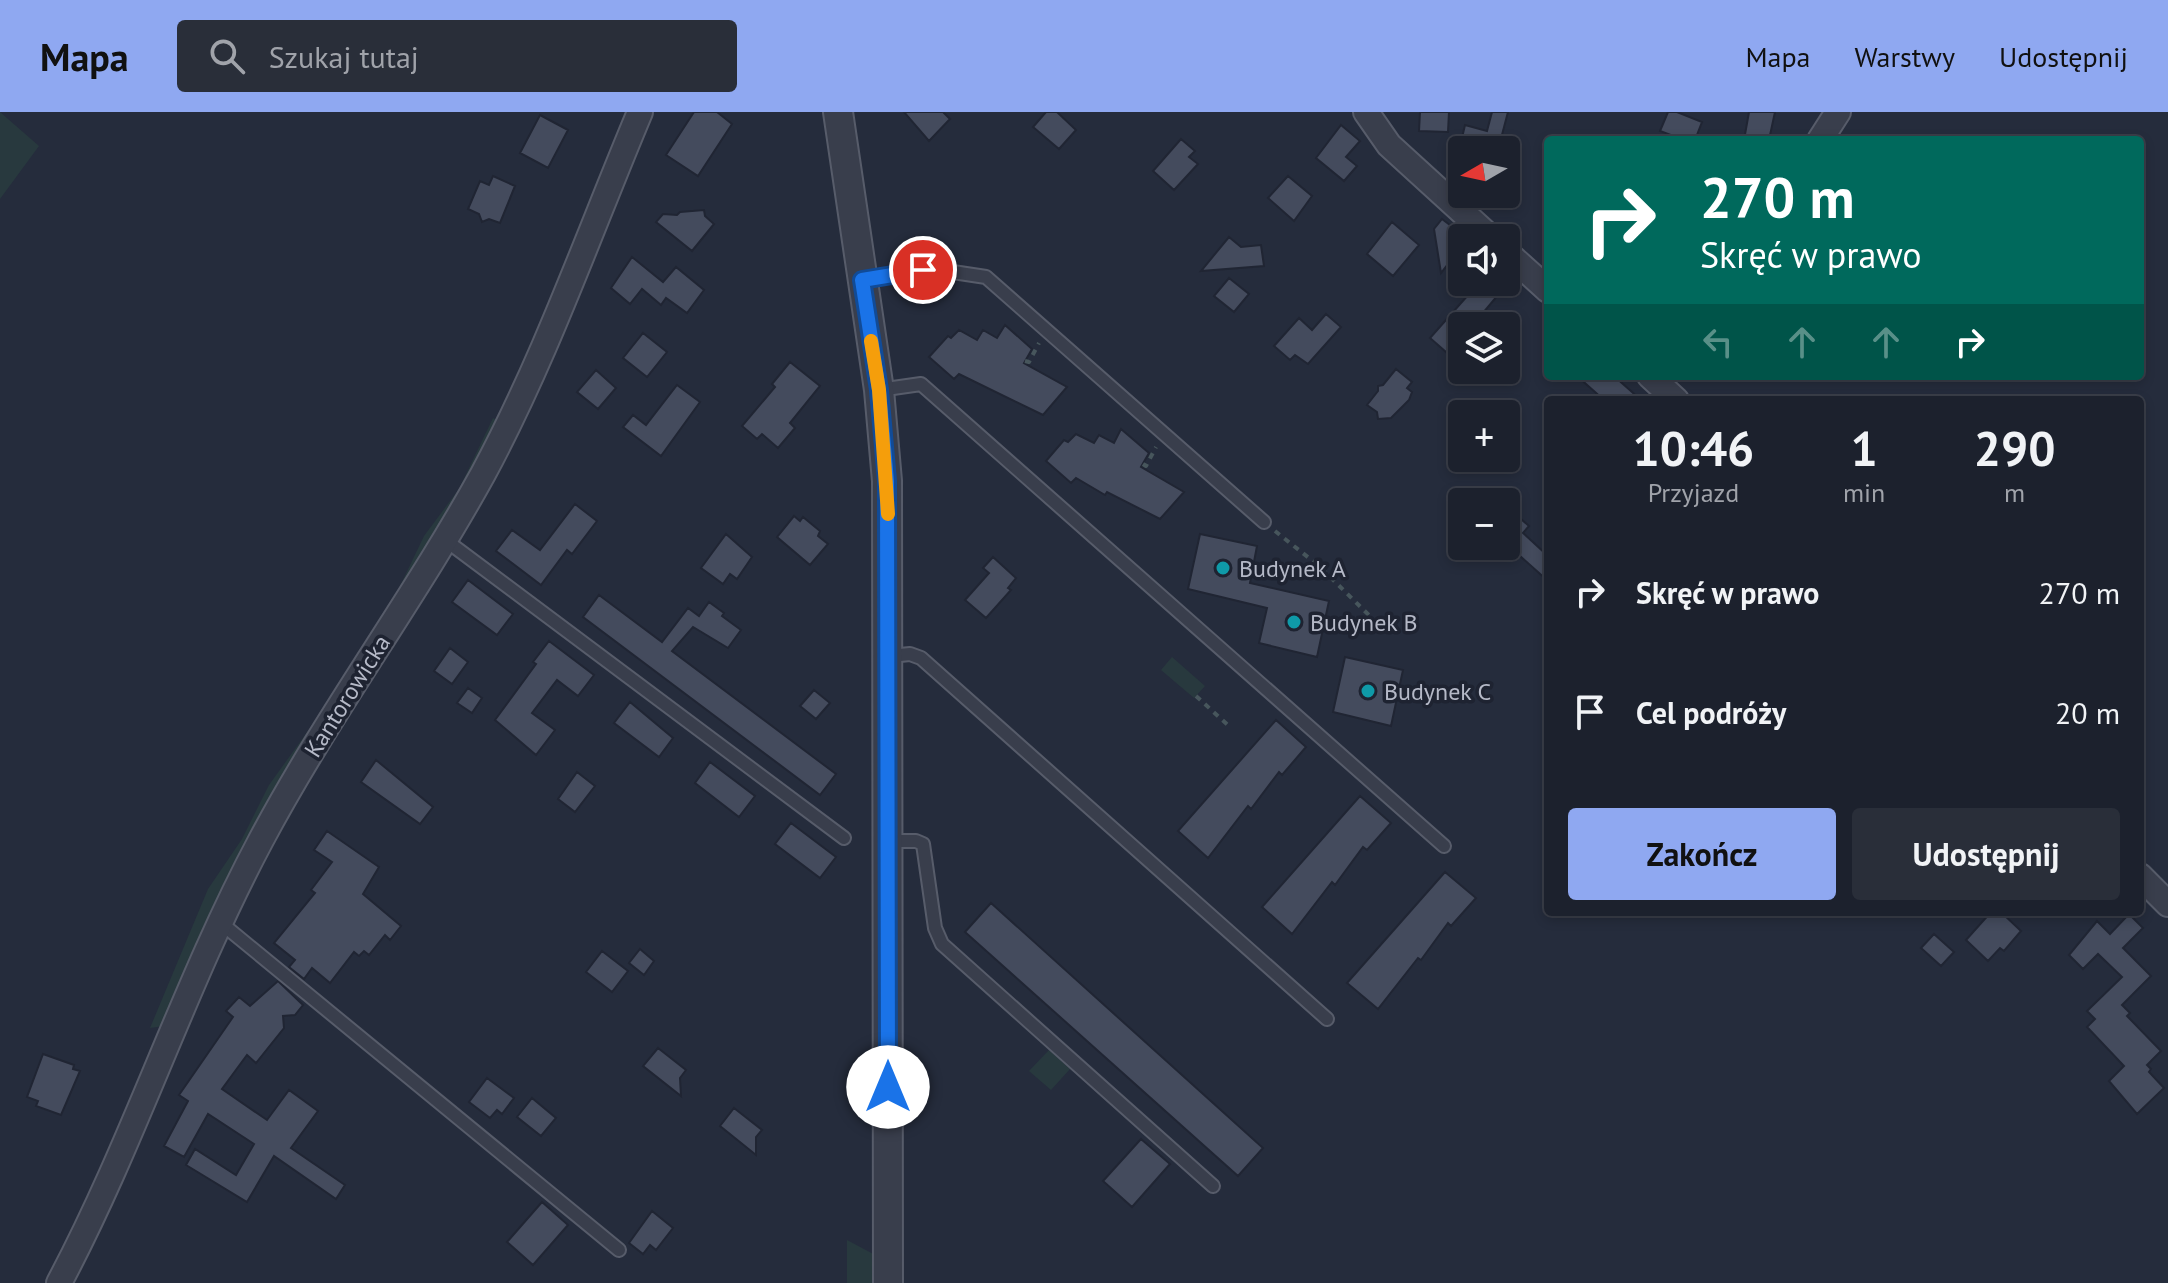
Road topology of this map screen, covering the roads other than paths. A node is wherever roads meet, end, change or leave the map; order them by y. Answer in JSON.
{"nodes":[{"id":1,"x":640,"y":112,"type":"edge"},
{"id":2,"x":838,"y":112,"type":"edge"},
{"id":3,"x":1366,"y":112,"type":"edge"},
{"id":4,"x":1838,"y":112,"type":"edge"},
{"id":5,"x":1823,"y":136,"type":"edge"},
{"id":6,"x":1476,"y":224,"type":"edge"},
{"id":7,"x":1520,"y":265,"type":"edge"},
{"id":8,"x":862,"y":280,"type":"junction"},
{"id":9,"x":1544,"y":286,"type":"edge"},
{"id":10,"x":1654,"y":380,"type":"edge"},
{"id":11,"x":879,"y":390,"type":"junction"},
{"id":12,"x":1672,"y":396,"type":"edge"},
{"id":13,"x":1264,"y":522,"type":"road end"},
{"id":14,"x":444,"y":539,"type":"junction"},
{"id":15,"x":890,"y":656,"type":"junction"},
{"id":16,"x":844,"y":838,"type":"dead end"},
{"id":17,"x":890,"y":841,"type":"junction"},
{"id":18,"x":1444,"y":846,"type":"dead end"},
{"id":19,"x":2144,"y":880,"type":"edge"},
{"id":20,"x":2168,"y":904,"type":"edge"},
{"id":21,"x":221,"y":923,"type":"junction"},
{"id":22,"x":1327,"y":1019,"type":"dead end"},
{"id":23,"x":1213,"y":1186,"type":"dead end"},
{"id":24,"x":619,"y":1250,"type":"dead end"},
{"id":25,"x":59,"y":1283,"type":"edge"},
{"id":26,"x":888,"y":1283,"type":"edge"}],
"edges":[{"from":1,"to":14,"type":"street","name":"Kantorowicka"},
{"from":2,"to":8,"type":"street"},
{"from":3,"to":6,"type":"street"},
{"from":4,"to":5,"type":"street"},
{"from":7,"to":9,"type":"street"},
{"from":8,"to":11,"type":"street"},
{"from":8,"to":13,"type":"lane"},
{"from":10,"to":12,"type":"street"},
{"from":11,"to":15,"type":"street"},
{"from":11,"to":18,"type":"lane"},
{"from":14,"to":16,"type":"lane"},
{"from":14,"to":21,"type":"street","name":"Kantorowicka"},
{"from":15,"to":17,"type":"street"},
{"from":15,"to":22,"type":"lane"},
{"from":17,"to":23,"type":"lane"},
{"from":17,"to":26,"type":"street"},
{"from":19,"to":20,"type":"street"},
{"from":21,"to":24,"type":"lane"},
{"from":21,"to":25,"type":"street","name":"Kantorowicka"}]}
